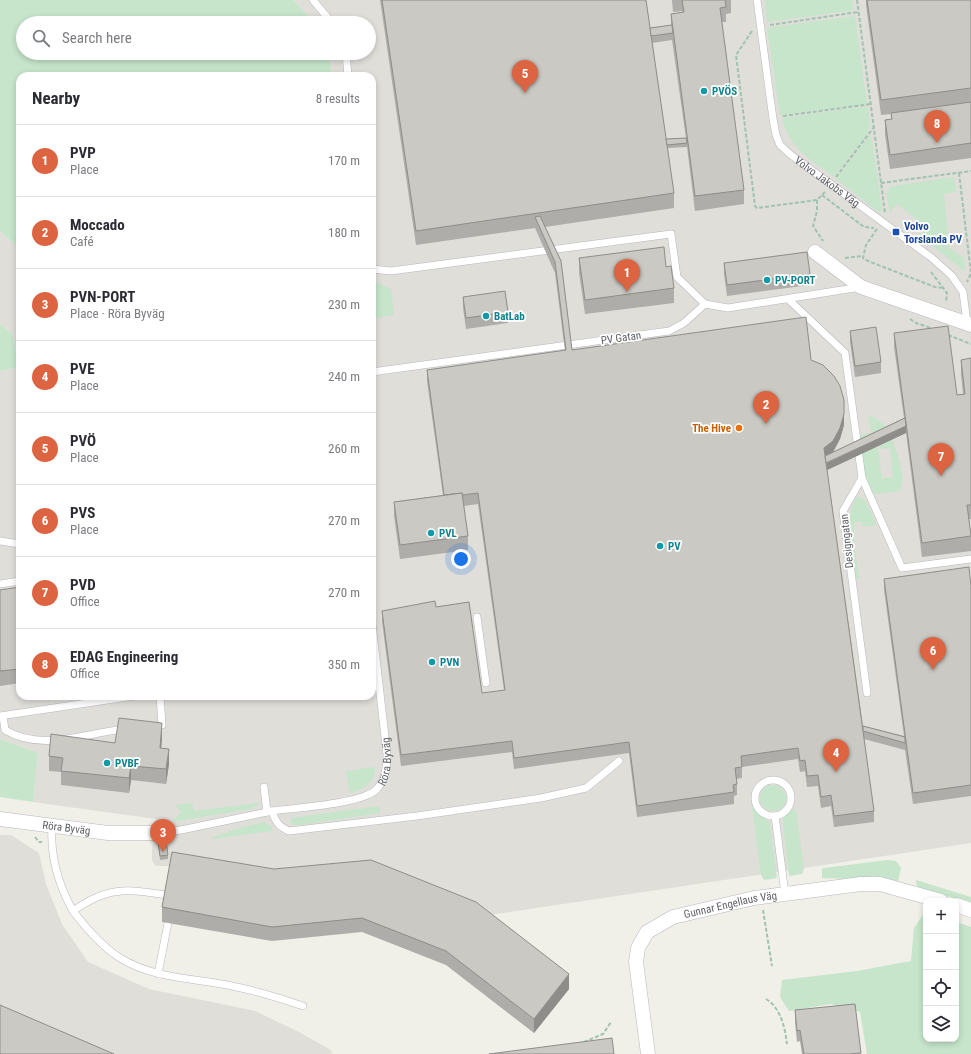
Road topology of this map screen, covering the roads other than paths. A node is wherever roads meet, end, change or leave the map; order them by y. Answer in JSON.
{"nodes":[{"id":1,"x":313,"y":0,"type":"edge"},
{"id":2,"x":757,"y":0,"type":"edge"},
{"id":3,"x":326,"y":16,"type":"edge"},
{"id":4,"x":347,"y":60,"type":"edge"},
{"id":5,"x":348,"y":72,"type":"edge"},
{"id":6,"x":819,"y":247,"type":"road end"},
{"id":7,"x":376,"y":269,"type":"edge"},
{"id":8,"x":861,"y":287,"type":"junction"},
{"id":9,"x":788,"y":299,"type":"junction"},
{"id":10,"x":705,"y":304,"type":"junction"},
{"id":11,"x":969,"y":324,"type":"edge"},
{"id":12,"x":376,"y":371,"type":"edge"},
{"id":13,"x":862,"y":478,"type":"junction"},
{"id":14,"x":0,"y":541,"type":"edge"},
{"id":15,"x":16,"y":543,"type":"edge"},
{"id":16,"x":971,"y":559,"type":"edge"},
{"id":17,"x":16,"y":582,"type":"edge"},
{"id":18,"x":0,"y":584,"type":"edge"},
{"id":19,"x":477,"y":617,"type":"dead end"},
{"id":20,"x":376,"y":672,"type":"edge"},
{"id":21,"x":486,"y":683,"type":"dead end"},
{"id":22,"x":867,"y":694,"type":"dead end"},
{"id":23,"x":108,"y":700,"type":"edge"},
{"id":24,"x":160,"y":700,"type":"edge"},
{"id":25,"x":2,"y":716,"type":"edge"},
{"id":26,"x":148,"y":726,"type":"edge"},
{"id":27,"x":133,"y":728,"type":"edge"},
{"id":28,"x":619,"y":761,"type":"dead end"},
{"id":29,"x":264,"y":787,"type":"dead end"},
{"id":30,"x":269,"y":812,"type":"junction"},
{"id":31,"x":775,"y":816,"type":"junction"},
{"id":32,"x":0,"y":819,"type":"edge"},
{"id":33,"x":52,"y":826,"type":"junction"},
{"id":34,"x":158,"y":833,"type":"joint"},
{"id":35,"x":785,"y":894,"type":"junction"},
{"id":36,"x":167,"y":895,"type":"edge"},
{"id":37,"x":930,"y":898,"type":"edge"},
{"id":38,"x":959,"y":906,"type":"edge"},
{"id":39,"x":73,"y":910,"type":"junction"},
{"id":40,"x":971,"y":910,"type":"edge"},
{"id":41,"x":168,"y":923,"type":"dead end"},
{"id":42,"x":158,"y":974,"type":"junction"},
{"id":43,"x":303,"y":1006,"type":"dead end"},
{"id":44,"x":648,"y":1054,"type":"edge"}],
"edges":[{"from":1,"to":3,"type":"lane"},
{"from":2,"to":11,"type":"lane","name":"Volvo Jakobs Väg"},
{"from":4,"to":5,"type":"lane"},
{"from":6,"to":8,"type":"street","name":"Volvo Jakobs Väg"},
{"from":7,"to":10,"type":"lane"},
{"from":8,"to":9,"type":"lane"},
{"from":8,"to":11,"type":"street","name":"Volvo Jakobs Väg"},
{"from":9,"to":10,"type":"lane"},
{"from":9,"to":13,"type":"lane"},
{"from":10,"to":12,"type":"lane","name":"PV Gatan"},
{"from":13,"to":16,"type":"lane"},
{"from":13,"to":22,"type":"lane","name":"Designgatan"},
{"from":14,"to":15,"type":"lane"},
{"from":17,"to":18,"type":"lane"},
{"from":19,"to":21,"type":"lane"},
{"from":20,"to":30,"type":"lane","name":"Röra Byväg"},
{"from":23,"to":25,"type":"lane"},
{"from":24,"to":26,"type":"lane"},
{"from":25,"to":27,"type":"lane"},
{"from":28,"to":30,"type":"lane"},
{"from":29,"to":30,"type":"lane"},
{"from":30,"to":34,"type":"lane","name":"Röra Byväg"},
{"from":31,"to":31,"type":"lane"},
{"from":31,"to":35,"type":"lane"},
{"from":32,"to":33,"type":"street","name":"Röra Byväg"},
{"from":33,"to":34,"type":"street","name":"Röra Byväg"},
{"from":33,"to":39,"type":"lane"},
{"from":35,"to":37,"type":"street","name":"Gunnar Engellaus Väg"},
{"from":35,"to":44,"type":"street","name":"Gunnar Engellaus Väg"},
{"from":36,"to":39,"type":"lane"},
{"from":38,"to":40,"type":"street"},
{"from":39,"to":42,"type":"lane"},
{"from":41,"to":42,"type":"lane"},
{"from":42,"to":43,"type":"lane"}]}
